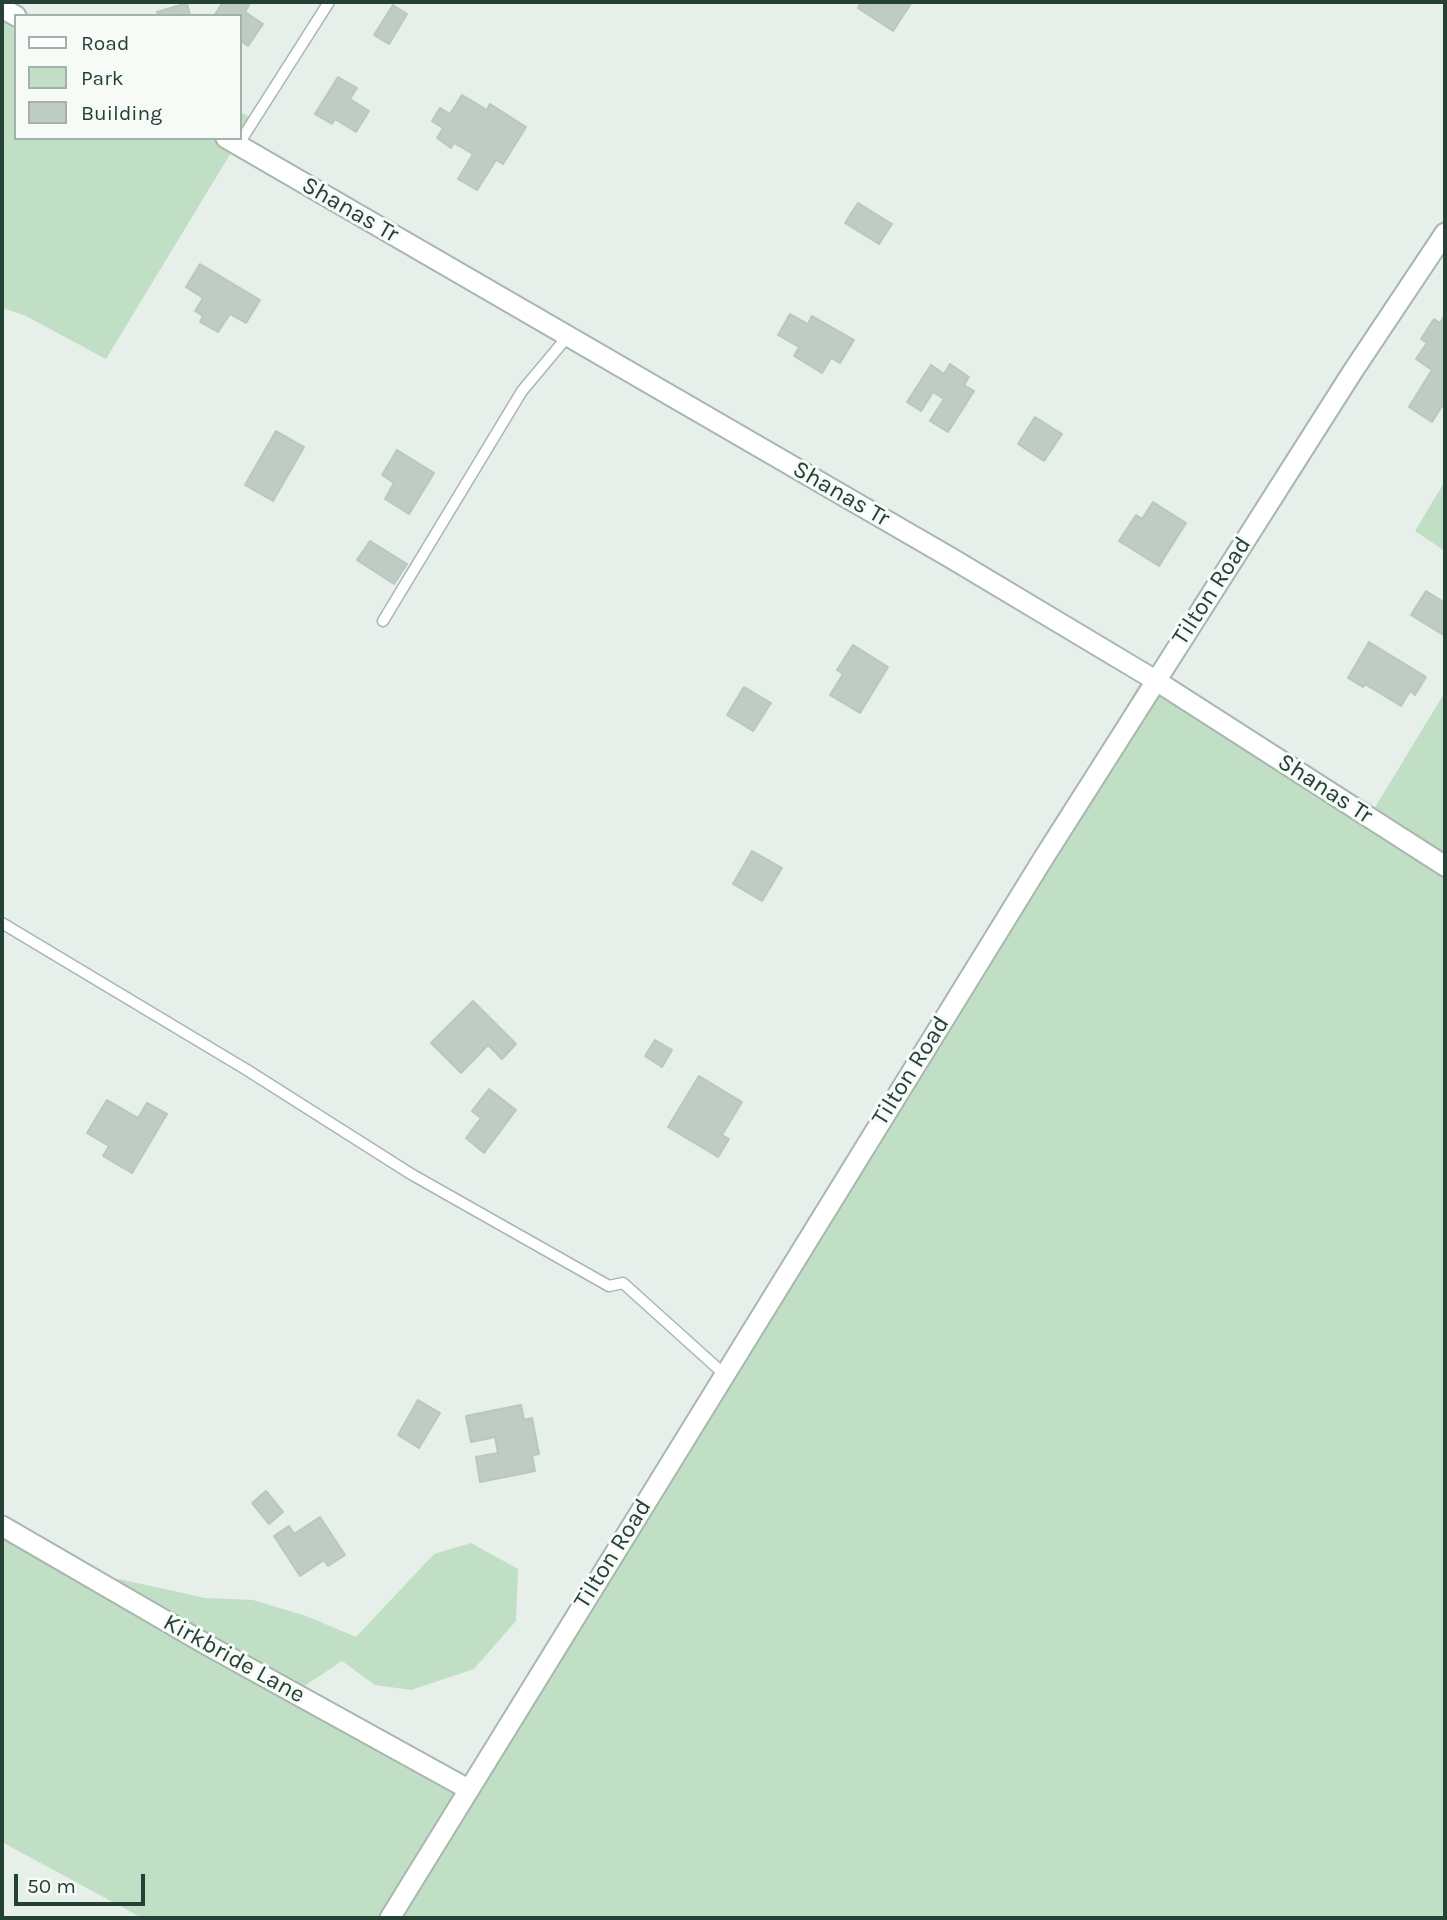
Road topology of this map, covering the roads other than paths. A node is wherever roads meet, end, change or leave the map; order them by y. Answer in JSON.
{"nodes":[{"id":1,"x":329,"y":2,"type":"edge"},
{"id":2,"x":242,"y":128,"type":"edge"},
{"id":3,"x":232,"y":142,"type":"edge"},
{"id":4,"x":1445,"y":233,"type":"edge"},
{"id":5,"x":568,"y":336,"type":"junction"},
{"id":6,"x":383,"y":621,"type":"dead end"},
{"id":7,"x":1155,"y":680,"type":"junction"},
{"id":8,"x":1445,"y":866,"type":"edge"},
{"id":9,"x":2,"y":923,"type":"edge"},
{"id":10,"x":724,"y":1374,"type":"junction"},
{"id":11,"x":2,"y":1526,"type":"edge"},
{"id":12,"x":468,"y":1789,"type":"junction"},
{"id":13,"x":390,"y":1918,"type":"edge"}],
"edges":[{"from":1,"to":2,"type":"lane"},
{"from":3,"to":5,"type":"street","name":"Shanas Tr"},
{"from":4,"to":7,"type":"street","name":"Tilton Road"},
{"from":5,"to":6,"type":"lane"},
{"from":5,"to":7,"type":"street","name":"Shanas Tr"},
{"from":7,"to":8,"type":"street","name":"Shanas Tr"},
{"from":7,"to":10,"type":"street","name":"Tilton Road"},
{"from":9,"to":10,"type":"lane"},
{"from":10,"to":12,"type":"street","name":"Tilton Road"},
{"from":11,"to":12,"type":"street","name":"Kirkbride Lane"},
{"from":12,"to":13,"type":"street","name":"Tilton Road"}]}
